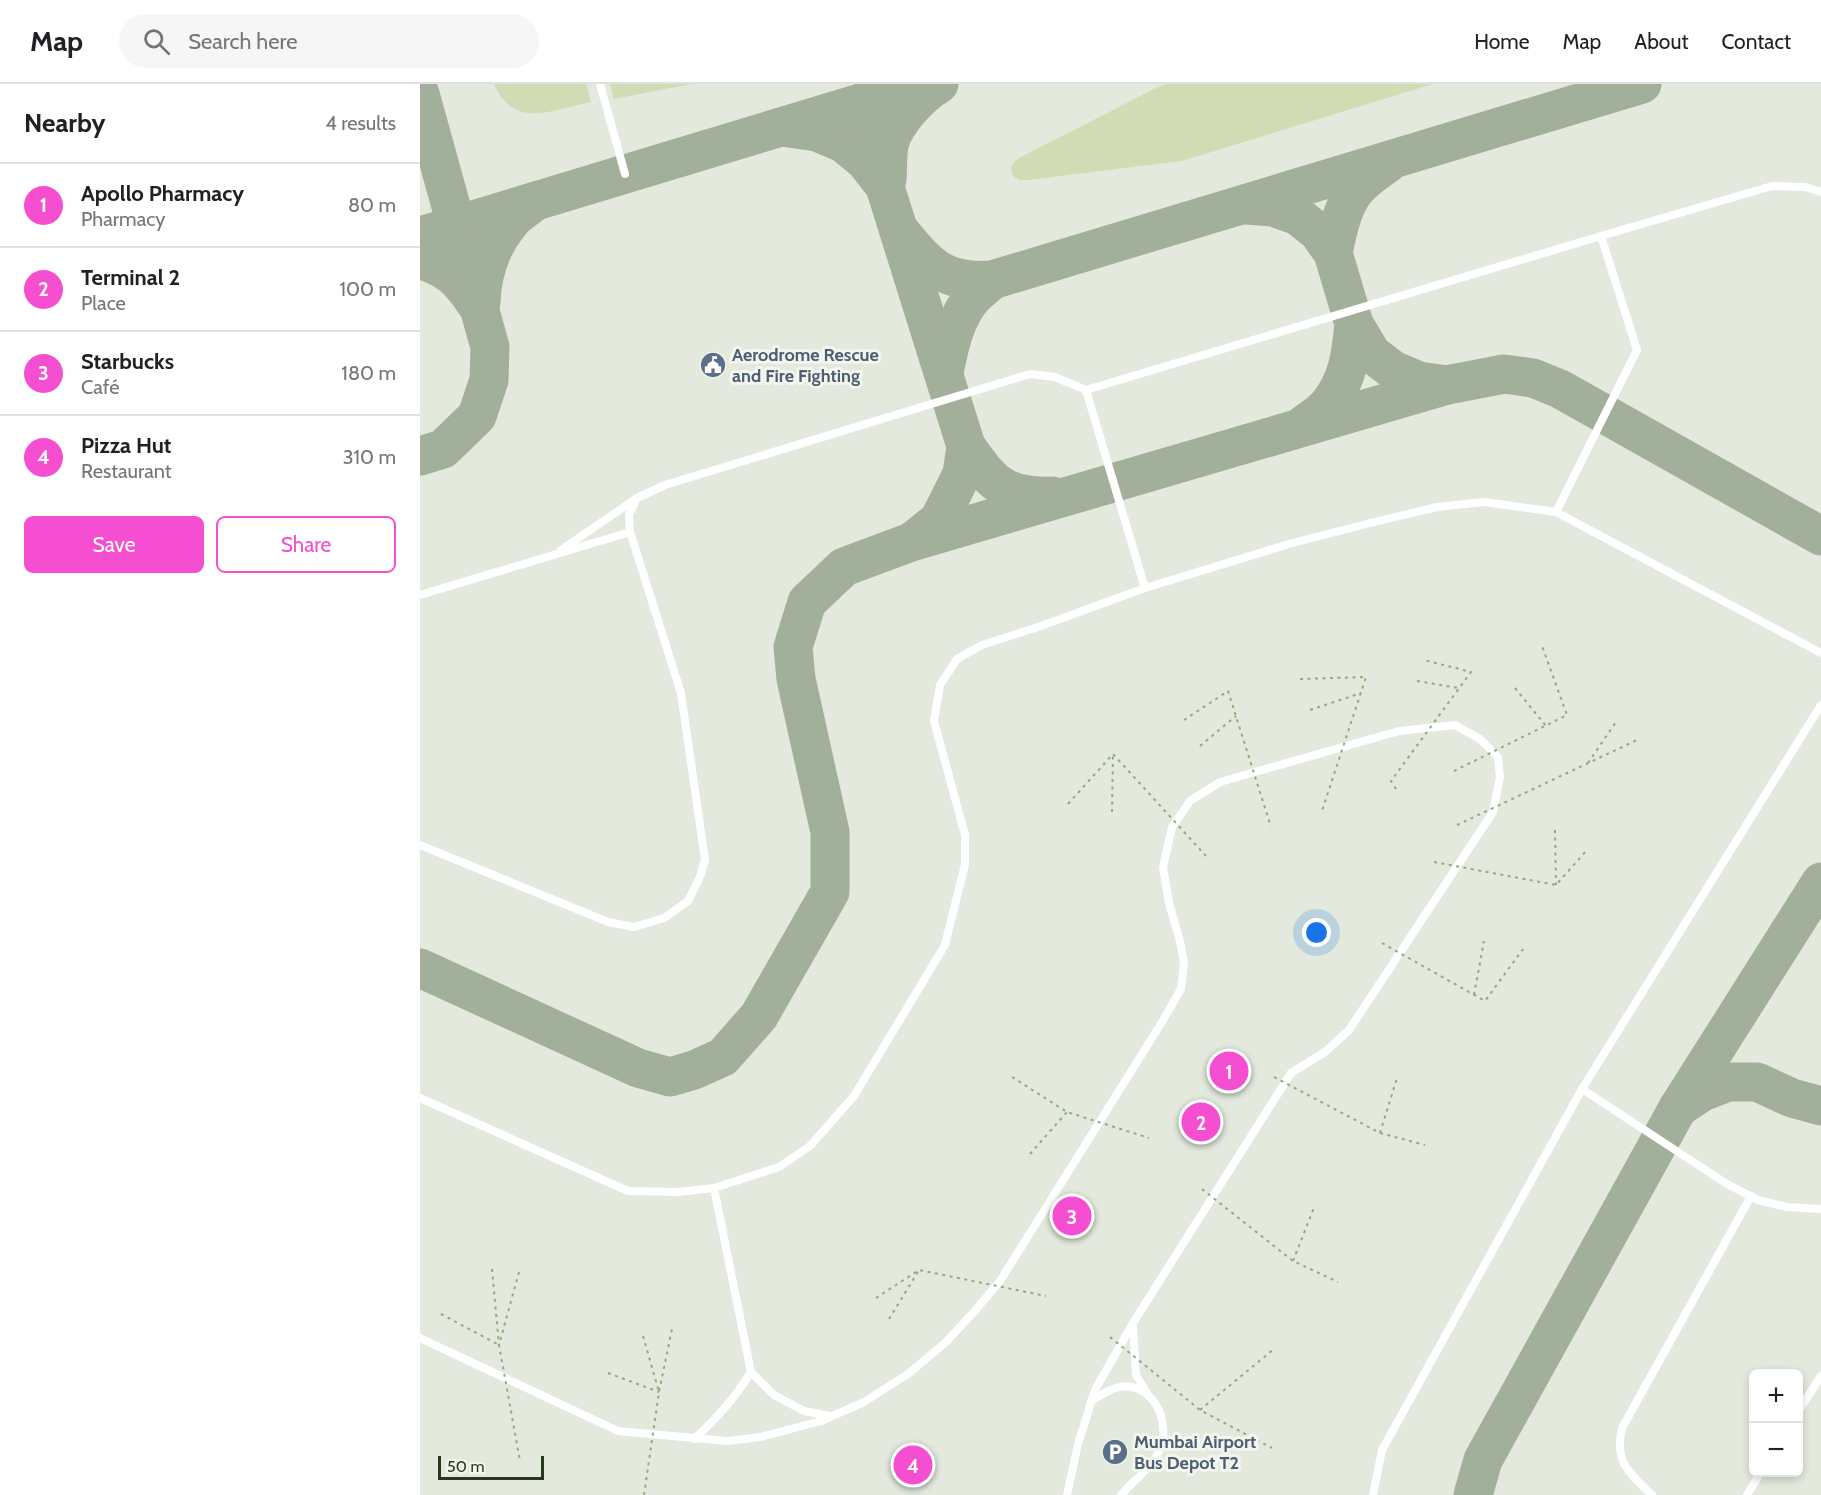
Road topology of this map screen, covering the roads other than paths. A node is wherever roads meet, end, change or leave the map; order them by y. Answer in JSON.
{"nodes":[{"id":1,"x":600,"y":84,"type":"edge"},
{"id":2,"x":625,"y":174,"type":"dead end"},
{"id":3,"x":1821,"y":192,"type":"edge"},
{"id":4,"x":1601,"y":236,"type":"junction"},
{"id":5,"x":1086,"y":390,"type":"junction"},
{"id":6,"x":637,"y":498,"type":"junction"},
{"id":7,"x":1556,"y":512,"type":"junction"},
{"id":8,"x":630,"y":532,"type":"junction"},
{"id":9,"x":554,"y":555,"type":"junction"},
{"id":10,"x":1145,"y":588,"type":"junction"},
{"id":11,"x":420,"y":595,"type":"edge"},
{"id":12,"x":1821,"y":653,"type":"edge"},
{"id":13,"x":1821,"y":705,"type":"edge"},
{"id":14,"x":420,"y":845,"type":"edge"},
{"id":15,"x":1582,"y":1089,"type":"junction"},
{"id":16,"x":420,"y":1098,"type":"edge"},
{"id":17,"x":714,"y":1188,"type":"junction"},
{"id":18,"x":1751,"y":1196,"type":"junction"},
{"id":19,"x":1821,"y":1209,"type":"edge"},
{"id":20,"x":1133,"y":1323,"type":"junction"},
{"id":21,"x":420,"y":1338,"type":"edge"},
{"id":22,"x":751,"y":1372,"type":"junction"},
{"id":23,"x":1821,"y":1376,"type":"edge"},
{"id":24,"x":1147,"y":1394,"type":"junction"},
{"id":25,"x":1090,"y":1401,"type":"junction"},
{"id":26,"x":1803,"y":1404,"type":"edge"},
{"id":27,"x":830,"y":1416,"type":"junction"},
{"id":28,"x":694,"y":1438,"type":"junction"},
{"id":29,"x":1758,"y":1477,"type":"edge"},
{"id":30,"x":1067,"y":1495,"type":"edge"},
{"id":31,"x":1121,"y":1495,"type":"edge"},
{"id":32,"x":1373,"y":1495,"type":"edge"},
{"id":33,"x":1652,"y":1495,"type":"edge"},
{"id":34,"x":1747,"y":1495,"type":"edge"}],
"edges":[{"from":1,"to":2,"type":"lane"},
{"from":3,"to":4,"type":"lane"},
{"from":4,"to":5,"type":"lane"},
{"from":4,"to":7,"type":"lane"},
{"from":5,"to":6,"type":"lane"},
{"from":5,"to":10,"type":"lane"},
{"from":6,"to":8,"type":"lane"},
{"from":6,"to":9,"type":"lane"},
{"from":7,"to":10,"type":"lane"},
{"from":7,"to":12,"type":"lane"},
{"from":8,"to":9,"type":"lane"},
{"from":8,"to":14,"type":"lane"},
{"from":9,"to":11,"type":"lane"},
{"from":10,"to":17,"type":"lane"},
{"from":13,"to":15,"type":"lane"},
{"from":15,"to":18,"type":"lane"},
{"from":15,"to":32,"type":"lane"},
{"from":16,"to":17,"type":"lane"},
{"from":17,"to":22,"type":"lane"},
{"from":18,"to":19,"type":"lane"},
{"from":18,"to":33,"type":"lane"},
{"from":20,"to":24,"type":"lane"},
{"from":20,"to":25,"type":"lane"},
{"from":20,"to":27,"type":"lane"},
{"from":21,"to":28,"type":"lane"},
{"from":22,"to":27,"type":"lane"},
{"from":22,"to":28,"type":"lane"},
{"from":23,"to":26,"type":"lane"},
{"from":24,"to":25,"type":"lane"},
{"from":24,"to":31,"type":"lane"},
{"from":25,"to":30,"type":"lane"},
{"from":27,"to":28,"type":"lane"},
{"from":29,"to":34,"type":"lane"}]}
